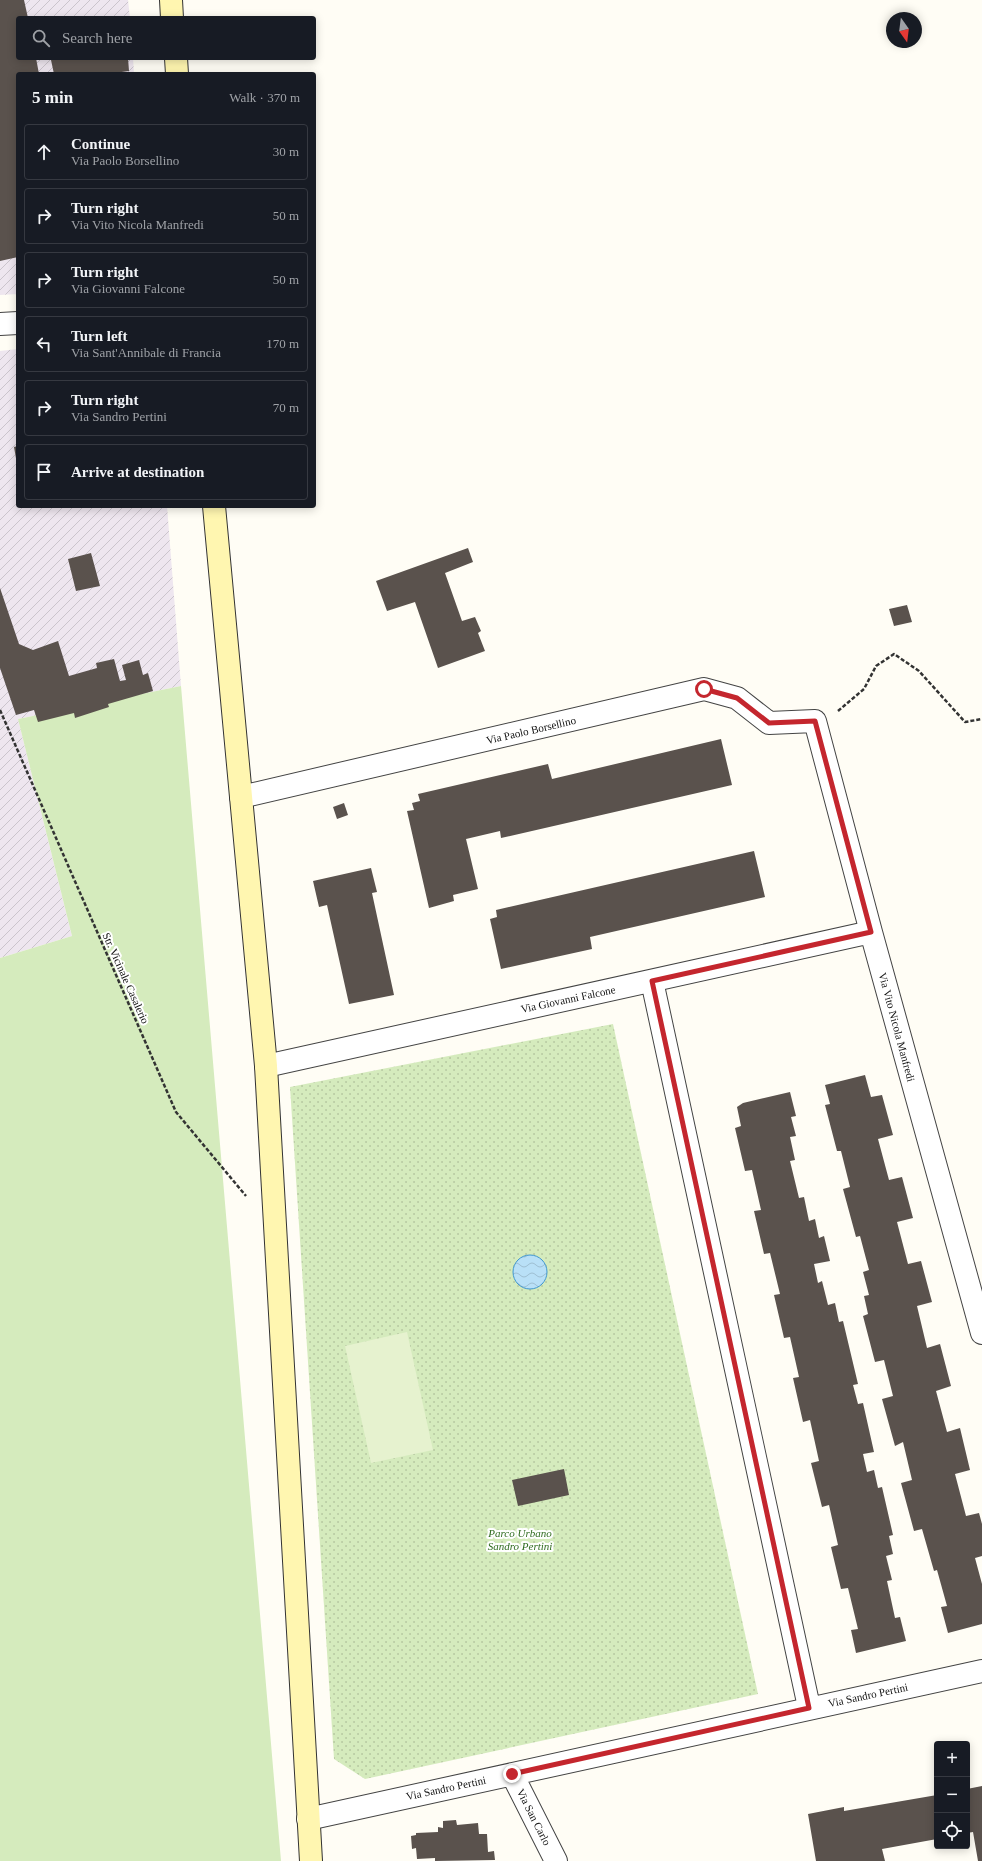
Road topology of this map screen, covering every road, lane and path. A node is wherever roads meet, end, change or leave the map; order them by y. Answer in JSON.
{"nodes":[{"id":1,"x":171,"y":0,"type":"edge"},
{"id":2,"x":172,"y":16,"type":"edge"},
{"id":3,"x":176,"y":60,"type":"edge"},
{"id":4,"x":177,"y":72,"type":"edge"},
{"id":5,"x":16,"y":323,"type":"edge"},
{"id":6,"x":0,"y":324,"type":"edge"},
{"id":7,"x":214,"y":508,"type":"edge"},
{"id":8,"x":0,"y":710,"type":"edge"},
{"id":9,"x":982,"y":719,"type":"edge"},
{"id":10,"x":815,"y":721,"type":"junction"},
{"id":11,"x":241,"y":797,"type":"junction"},
{"id":12,"x":871,"y":932,"type":"junction"},
{"id":13,"x":652,"y":981,"type":"junction"},
{"id":14,"x":266,"y":1066,"type":"junction"},
{"id":15,"x":275,"y":1230,"type":"junction"},
{"id":16,"x":982,"y":1333,"type":"edge"},
{"id":17,"x":982,"y":1671,"type":"edge"},
{"id":18,"x":809,"y":1708,"type":"junction"},
{"id":19,"x":512,"y":1774,"type":"junction"},
{"id":20,"x":308,"y":1819,"type":"junction"},
{"id":21,"x":311,"y":1861,"type":"edge"},
{"id":22,"x":556,"y":1861,"type":"edge"}],
"edges":[{"from":1,"to":2,"type":"main road"},
{"from":3,"to":4,"type":"main road"},
{"from":5,"to":6,"type":"street"},
{"from":7,"to":11,"type":"main road"},
{"from":8,"to":15,"type":"path","name":"Str. Vicinale Casalerio"},
{"from":9,"to":10,"type":"path"},
{"from":10,"to":11,"type":"street","name":"Via Paolo Borsellino"},
{"from":10,"to":12,"type":"street","name":"Via Vito Nicola Manfredi"},
{"from":11,"to":14,"type":"main road"},
{"from":12,"to":13,"type":"street","name":"Via Giovanni Falcone"},
{"from":12,"to":16,"type":"street","name":"Via Vito Nicola Manfredi"},
{"from":13,"to":14,"type":"street","name":"Via Giovanni Falcone"},
{"from":13,"to":18,"type":"street"},
{"from":14,"to":15,"type":"main road"},
{"from":15,"to":20,"type":"main road"},
{"from":17,"to":18,"type":"street","name":"Via Sandro Pertini"},
{"from":18,"to":19,"type":"street","name":"Via Sandro Pertini"},
{"from":19,"to":20,"type":"street","name":"Via Sandro Pertini"},
{"from":19,"to":22,"type":"street","name":"Via San Carlo"},
{"from":20,"to":21,"type":"main road"}]}
